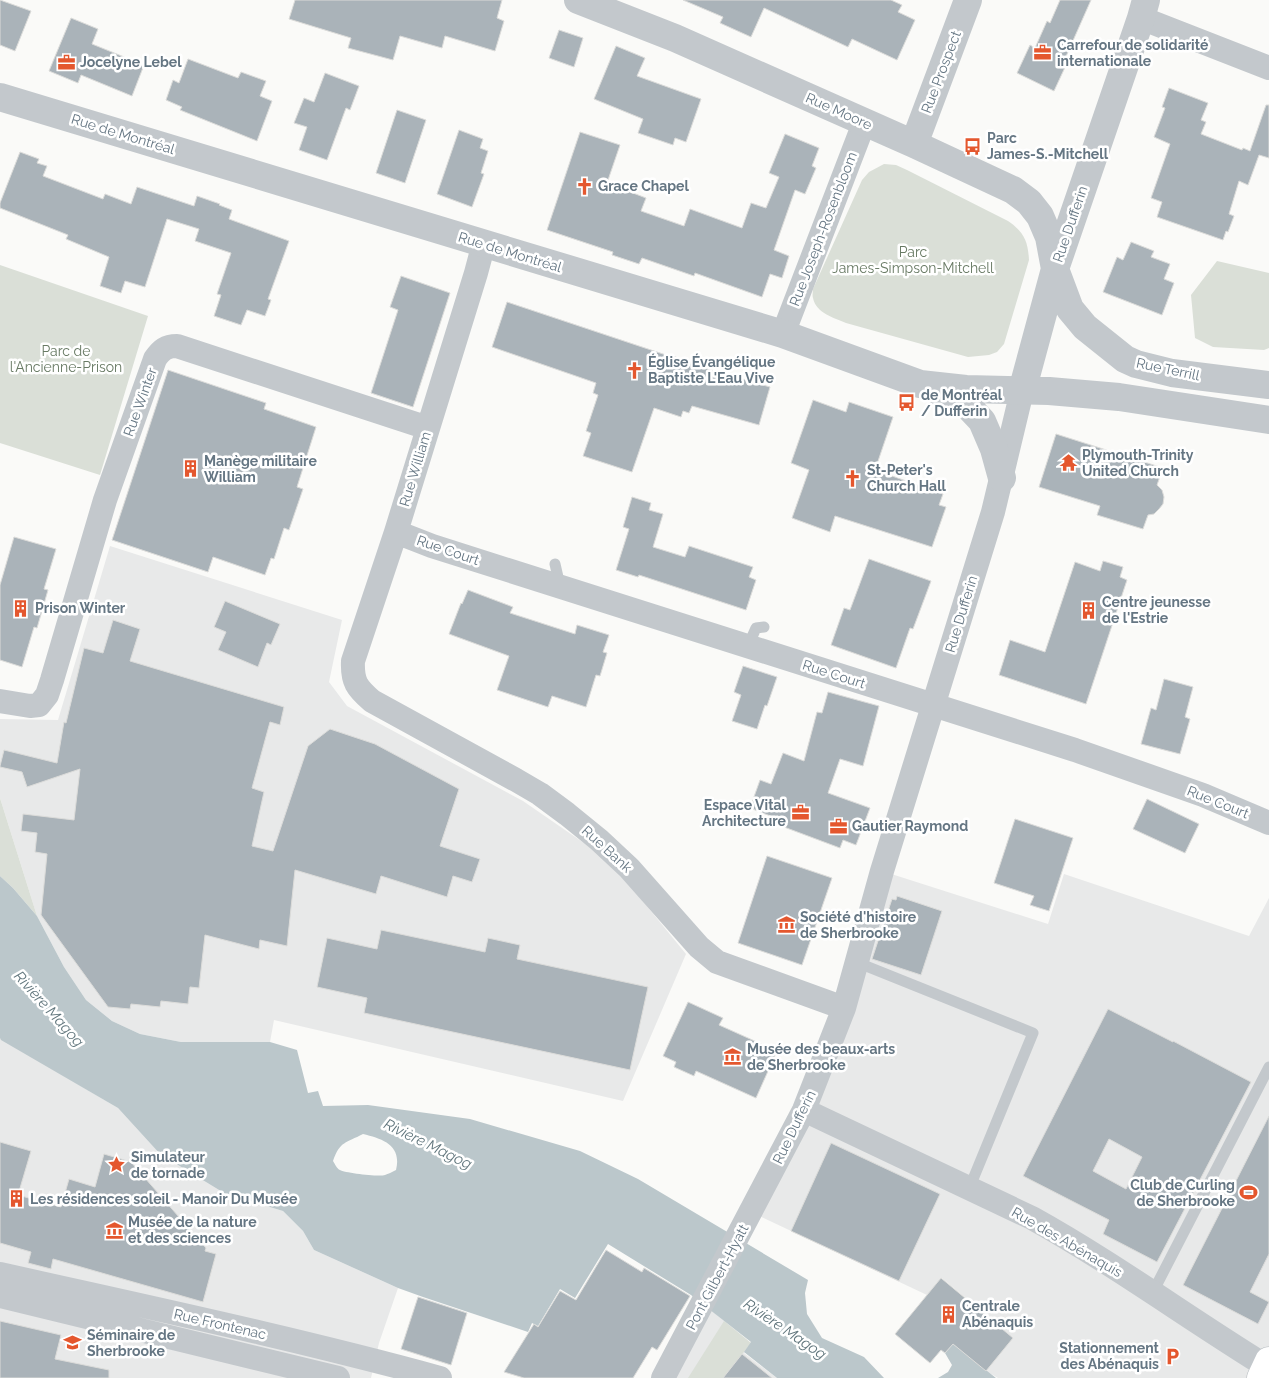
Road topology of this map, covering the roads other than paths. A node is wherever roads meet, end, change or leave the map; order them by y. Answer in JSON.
{"nodes":[{"id":1,"x":578,"y":0,"type":"edge"},
{"id":2,"x":968,"y":0,"type":"edge"},
{"id":3,"x":1143,"y":9,"type":"edge"},
{"id":4,"x":1269,"y":68,"type":"edge"},
{"id":5,"x":0,"y":97,"type":"edge"},
{"id":6,"x":864,"y":123,"type":"junction"},
{"id":7,"x":914,"y":144,"type":"junction"},
{"id":8,"x":484,"y":244,"type":"junction"},
{"id":9,"x":1055,"y":269,"type":"junction"},
{"id":10,"x":783,"y":334,"type":"junction"},
{"id":11,"x":920,"y":384,"type":"junction"},
{"id":12,"x":1269,"y":385,"type":"edge"},
{"id":13,"x":1022,"y":391,"type":"junction"},
{"id":14,"x":1269,"y":420,"type":"edge"},
{"id":15,"x":428,"y":428,"type":"junction"},
{"id":16,"x":1002,"y":478,"type":"junction"},
{"id":17,"x":396,"y":532,"type":"junction"},
{"id":18,"x":764,"y":627,"type":"dead end"},
{"id":19,"x":748,"y":646,"type":"junction"},
{"id":20,"x":362,"y":692,"type":"joint"},
{"id":21,"x":0,"y":701,"type":"edge"},
{"id":22,"x":933,"y":706,"type":"junction"},
{"id":23,"x":1269,"y":823,"type":"edge"},
{"id":24,"x":856,"y":962,"type":"junction"},
{"id":25,"x":844,"y":1008,"type":"junction"},
{"id":26,"x":1269,"y":1068,"type":"edge"},
{"id":27,"x":804,"y":1110,"type":"junction"},
{"id":28,"x":969,"y":1189,"type":"junction"},
{"id":29,"x":748,"y":1218,"type":"joint"},
{"id":30,"x":0,"y":1274,"type":"edge"},
{"id":31,"x":1153,"y":1292,"type":"junction"},
{"id":32,"x":0,"y":1296,"type":"edge"},
{"id":33,"x":307,"y":1361,"type":"edge"},
{"id":34,"x":1266,"y":1368,"type":"edge"},
{"id":35,"x":338,"y":1378,"type":"edge"},
{"id":36,"x":440,"y":1378,"type":"edge"},
{"id":37,"x":663,"y":1378,"type":"edge"}],
"edges":[{"from":1,"to":6,"type":"street","name":"Rue Moore"},
{"from":2,"to":7,"type":"street","name":"Rue Prospect"},
{"from":3,"to":4,"type":"street"},
{"from":3,"to":9,"type":"street","name":"Rue Dufferin"},
{"from":5,"to":8,"type":"street","name":"Rue de Montréal"},
{"from":6,"to":7,"type":"street","name":"Rue Moore"},
{"from":6,"to":10,"type":"street","name":"Rue Joseph-Rosenbloom"},
{"from":7,"to":9,"type":"street","name":"Rue Moore"},
{"from":8,"to":10,"type":"street","name":"Rue de Montréal"},
{"from":8,"to":15,"type":"street","name":"Rue William"},
{"from":9,"to":12,"type":"street","name":"Rue Terrill"},
{"from":9,"to":13,"type":"street","name":"Rue Dufferin"},
{"from":10,"to":11,"type":"street","name":"Rue de Montréal"},
{"from":11,"to":13,"type":"street","name":"Rue de Montréal"},
{"from":11,"to":16,"type":"street"},
{"from":13,"to":14,"type":"street"},
{"from":13,"to":16,"type":"street","name":"Rue Dufferin"},
{"from":15,"to":17,"type":"street","name":"Rue William"},
{"from":15,"to":21,"type":"street","name":"Rue Winter"},
{"from":16,"to":22,"type":"street","name":"Rue Dufferin"},
{"from":17,"to":19,"type":"street","name":"Rue Court"},
{"from":17,"to":20,"type":"street","name":"Rue William"},
{"from":18,"to":19,"type":"lane"},
{"from":19,"to":22,"type":"street","name":"Rue Court"},
{"from":20,"to":25,"type":"street","name":"Rue Bank"},
{"from":22,"to":23,"type":"street","name":"Rue Court"},
{"from":22,"to":24,"type":"street","name":"Rue Dufferin"},
{"from":24,"to":25,"type":"street","name":"Rue Dufferin"},
{"from":24,"to":28,"type":"lane"},
{"from":25,"to":27,"type":"street","name":"Rue Dufferin"},
{"from":26,"to":31,"type":"lane"},
{"from":27,"to":28,"type":"street","name":"Rue des Abénaquis"},
{"from":27,"to":29,"type":"street","name":"Rue Dufferin"},
{"from":28,"to":31,"type":"street","name":"Rue des Abénaquis"},
{"from":29,"to":37,"type":"street","name":"Pont Gilbert-Hyatt"},
{"from":30,"to":33,"type":"street","name":"Rue Frontenac"},
{"from":31,"to":34,"type":"street","name":"Rue des Abénaquis"},
{"from":32,"to":33,"type":"street","name":"Rue Frontenac"},
{"from":33,"to":35,"type":"street","name":"Rue Frontenac"},
{"from":33,"to":36,"type":"street","name":"Rue Frontenac"}]}
